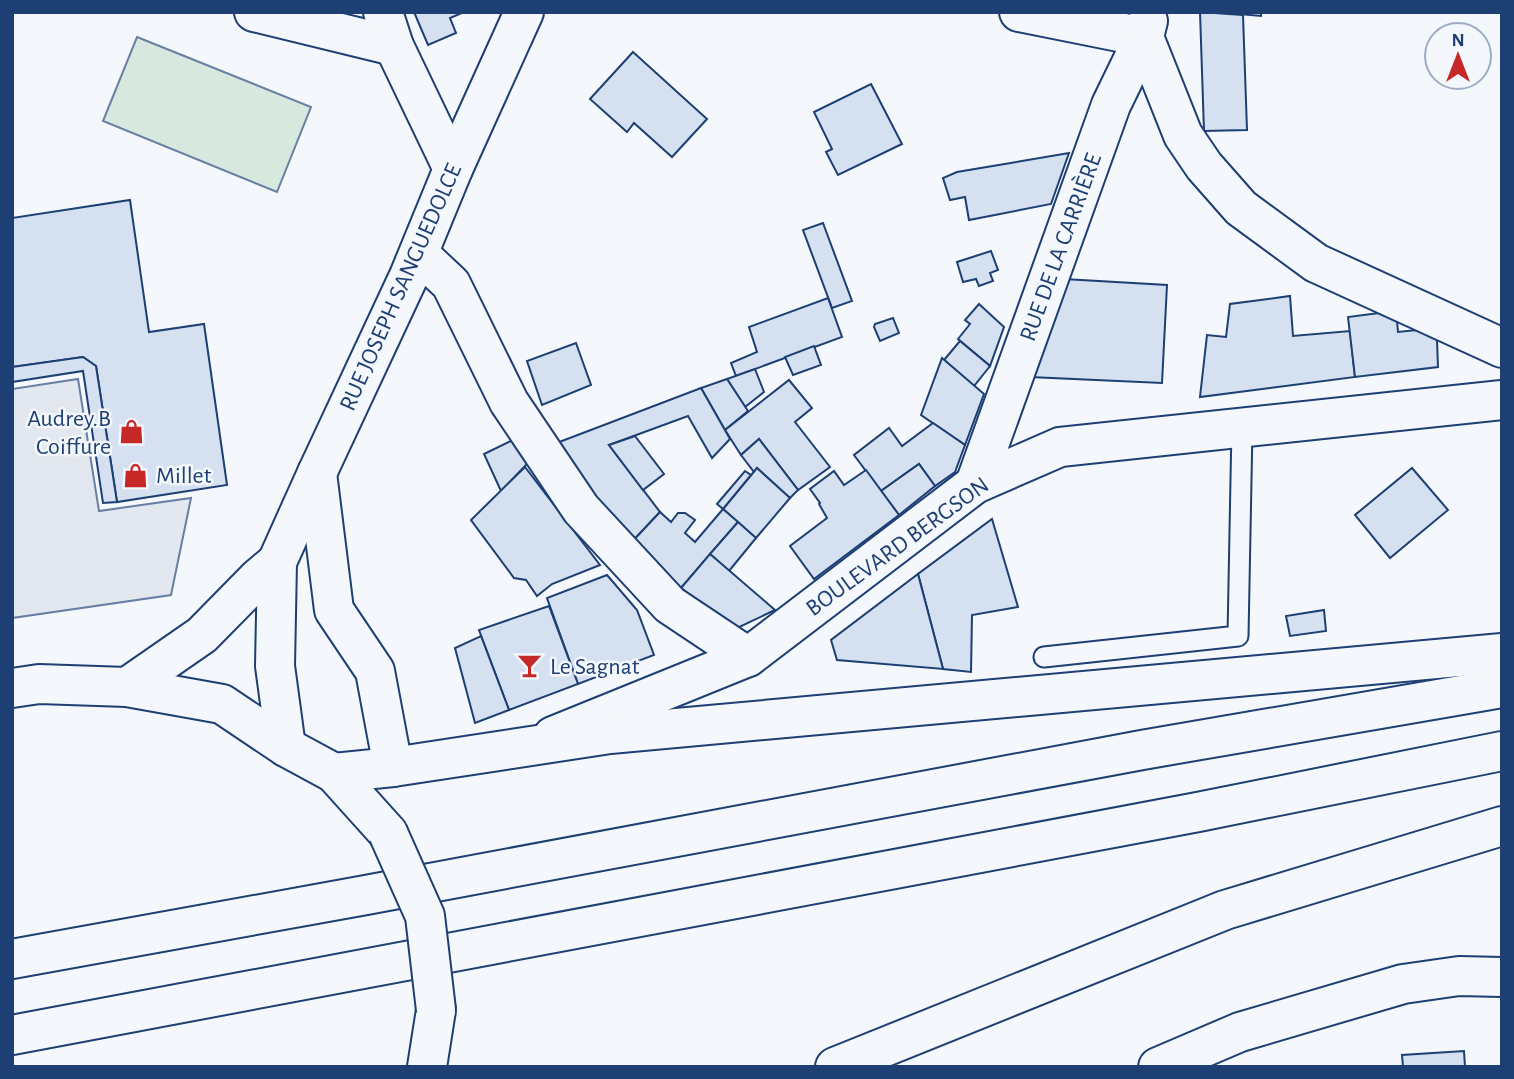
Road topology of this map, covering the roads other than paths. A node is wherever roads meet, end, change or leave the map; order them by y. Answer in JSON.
{"nodes":[{"id":1,"x":254,"y":12,"type":"edge"},
{"id":2,"x":524,"y":12,"type":"edge"},
{"id":3,"x":1019,"y":12,"type":"edge"},
{"id":4,"x":1147,"y":25,"type":"edge"},
{"id":5,"x":389,"y":29,"type":"edge"},
{"id":6,"x":453,"y":169,"type":"junction"},
{"id":7,"x":419,"y":254,"type":"junction"},
{"id":8,"x":1502,"y":348,"type":"edge"},
{"id":9,"x":1502,"y":400,"type":"edge"},
{"id":10,"x":1242,"y":428,"type":"junction"},
{"id":11,"x":317,"y":473,"type":"junction"},
{"id":12,"x":975,"y":484,"type":"junction"},
{"id":13,"x":277,"y":562,"type":"junction"},
{"id":14,"x":1502,"y":653,"type":"edge"},
{"id":15,"x":748,"y":657,"type":"junction"},
{"id":16,"x":1044,"y":657,"type":"dead end"},
{"id":17,"x":127,"y":687,"type":"junction"},
{"id":18,"x":12,"y":688,"type":"edge"},
{"id":19,"x":1502,"y":688,"type":"edge"},
{"id":20,"x":286,"y":747,"type":"junction"},
{"id":21,"x":525,"y":747,"type":"junction"},
{"id":22,"x":1502,"y":751,"type":"edge"},
{"id":23,"x":393,"y":767,"type":"junction"},
{"id":24,"x":334,"y":773,"type":"junction"},
{"id":25,"x":1502,"y":826,"type":"edge"},
{"id":26,"x":12,"y":959,"type":"edge"},
{"id":27,"x":1502,"y":976,"type":"edge"},
{"id":28,"x":12,"y":1035,"type":"edge"},
{"id":29,"x":1240,"y":1050,"type":"edge"},
{"id":30,"x":427,"y":1067,"type":"edge"},
{"id":31,"x":835,"y":1067,"type":"edge"},
{"id":32,"x":1158,"y":1067,"type":"edge"}],
"edges":[{"from":1,"to":5,"type":"street"},
{"from":2,"to":6,"type":"street","name":"RUE JOSEPH SANGUEDOLCE"},
{"from":3,"to":4,"type":"street"},
{"from":4,"to":8,"type":"street"},
{"from":4,"to":12,"type":"street","name":"RUE DE LA CARRIÈRE"},
{"from":5,"to":6,"type":"street"},
{"from":6,"to":7,"type":"street","name":"RUE JOSEPH SANGUEDOLCE"},
{"from":7,"to":11,"type":"street","name":"RUE JOSEPH SANGUEDOLCE"},
{"from":7,"to":15,"type":"street"},
{"from":9,"to":10,"type":"street","name":"BOULEVARD BERGSON"},
{"from":10,"to":12,"type":"street","name":"BOULEVARD BERGSON"},
{"from":10,"to":16,"type":"lane"},
{"from":11,"to":13,"type":"street","name":"RUE JOSEPH SANGUEDOLCE"},
{"from":11,"to":23,"type":"street"},
{"from":12,"to":15,"type":"street","name":"BOULEVARD BERGSON"},
{"from":13,"to":17,"type":"street"},
{"from":13,"to":20,"type":"street"},
{"from":14,"to":21,"type":"street"},
{"from":15,"to":21,"type":"street","name":"BOULEVARD BERGSON"},
{"from":17,"to":18,"type":"street"},
{"from":17,"to":20,"type":"street"},
{"from":19,"to":26,"type":"street"},
{"from":20,"to":24,"type":"street"},
{"from":21,"to":23,"type":"street"},
{"from":22,"to":28,"type":"street"},
{"from":23,"to":24,"type":"street"},
{"from":24,"to":30,"type":"street","bridge":true},
{"from":25,"to":31,"type":"street"},
{"from":27,"to":29,"type":"street"},
{"from":29,"to":32,"type":"street"}]}
